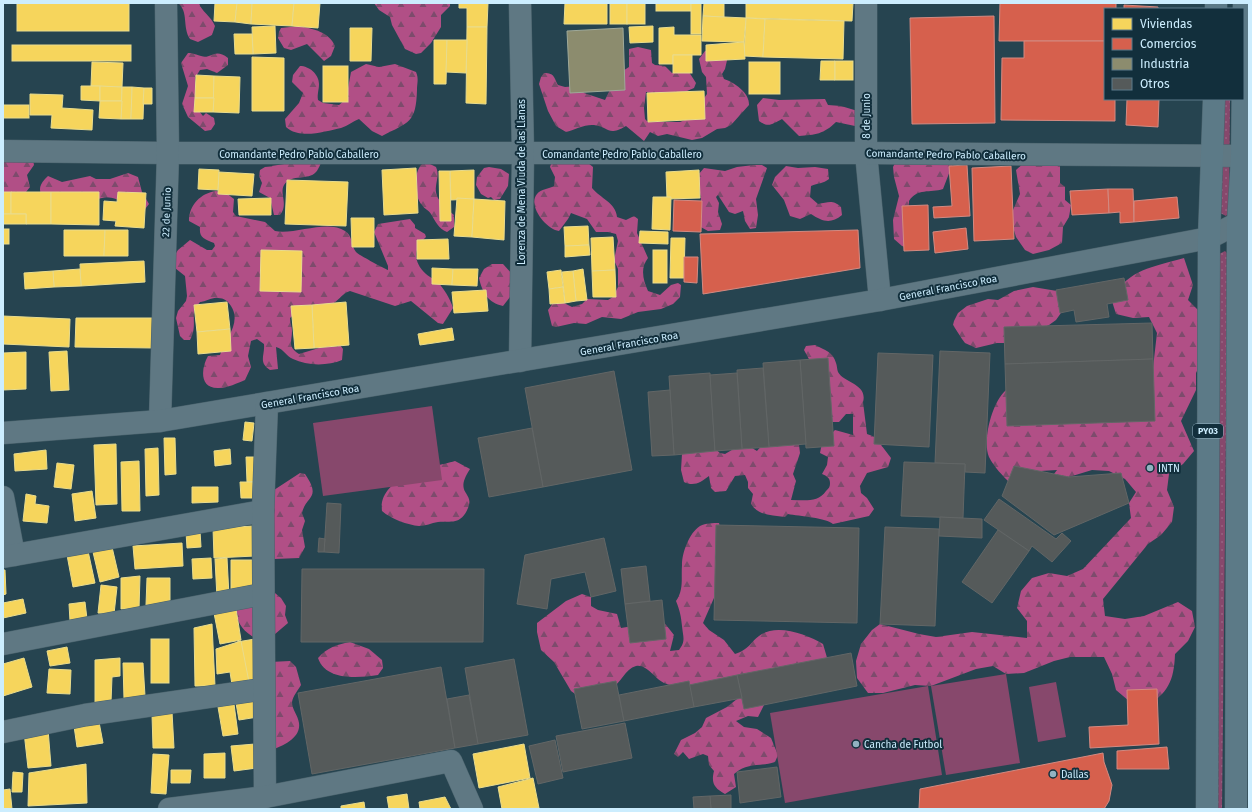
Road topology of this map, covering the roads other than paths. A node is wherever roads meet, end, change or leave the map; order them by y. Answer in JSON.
{"nodes":[{"id":1,"x":166,"y":3,"type":"edge"},
{"id":2,"x":520,"y":3,"type":"edge"},
{"id":3,"x":866,"y":3,"type":"edge"},
{"id":4,"x":1244,"y":3,"type":"edge"},
{"id":5,"x":1249,"y":3,"type":"edge"},
{"id":6,"x":1246,"y":58,"type":"edge"},
{"id":7,"x":1214,"y":100,"type":"edge"},
{"id":8,"x":1246,"y":110,"type":"edge"},
{"id":9,"x":3,"y":151,"type":"edge"},
{"id":10,"x":866,"y":153,"type":"junction"},
{"id":11,"x":168,"y":154,"type":"junction"},
{"id":12,"x":523,"y":154,"type":"junction"},
{"id":13,"x":1212,"y":156,"type":"junction"},
{"id":14,"x":1246,"y":156,"type":"edge"},
{"id":15,"x":1244,"y":222,"type":"edge"},
{"id":16,"x":1209,"y":238,"type":"junction"},
{"id":17,"x":880,"y":300,"type":"junction"},
{"id":18,"x":520,"y":361,"type":"junction"},
{"id":19,"x":267,"y":404,"type":"junction"},
{"id":20,"x":160,"y":421,"type":"junction"},
{"id":21,"x":3,"y":433,"type":"edge"},
{"id":22,"x":3,"y":498,"type":"edge"},
{"id":23,"x":263,"y":511,"type":"junction"},
{"id":24,"x":9,"y":556,"type":"edge"},
{"id":25,"x":263,"y":594,"type":"junction"},
{"id":26,"x":3,"y":644,"type":"edge"},
{"id":27,"x":263,"y":689,"type":"junction"},
{"id":28,"x":3,"y":732,"type":"edge"},
{"id":29,"x":265,"y":797,"type":"junction"},
{"id":30,"x":169,"y":809,"type":"edge"},
{"id":31,"x":472,"y":809,"type":"edge"},
{"id":32,"x":1207,"y":809,"type":"edge"},
{"id":33,"x":1236,"y":809,"type":"edge"}],
"edges":[{"from":1,"to":11,"type":"street","name":"22 de Junio"},
{"from":2,"to":12,"type":"street","name":"Lorenza de Mena Viuda de las Llanas"},
{"from":3,"to":10,"type":"street","name":"8 de Junio"},
{"from":4,"to":5,"type":"street"},
{"from":4,"to":6,"type":"highway","number":"PY03"},
{"from":6,"to":8,"type":"highway","number":"PY03"},
{"from":7,"to":13,"type":"highway","number":"PY03"},
{"from":8,"to":14,"type":"highway","number":"PY03"},
{"from":9,"to":11,"type":"street","name":"Comandante Pedro Pablo Caballero"},
{"from":10,"to":12,"type":"street","name":"Comandante Pedro Pablo Caballero"},
{"from":10,"to":13,"type":"street","name":"Comandante Pedro Pablo Caballero"},
{"from":10,"to":17,"type":"street","name":"8 de Junio"},
{"from":11,"to":12,"type":"street","name":"Comandante Pedro Pablo Caballero"},
{"from":11,"to":20,"type":"street","name":"22 de Junio"},
{"from":12,"to":18,"type":"street","name":"Lorenza de Mena Viuda de las Llanas"},
{"from":13,"to":14,"type":"street","name":"Comandante Pedro Pablo Caballero"},
{"from":13,"to":16,"type":"highway","number":"PY03"},
{"from":14,"to":15,"type":"highway","number":"PY03"},
{"from":15,"to":16,"type":"street","name":"General Francisco Roa"},
{"from":15,"to":33,"type":"highway","number":"PY03"},
{"from":16,"to":17,"type":"street","name":"General Francisco Roa"},
{"from":16,"to":32,"type":"highway","number":"PY03"},
{"from":17,"to":18,"type":"street","name":"General Francisco Roa"},
{"from":18,"to":19,"type":"street","name":"General Francisco Roa"},
{"from":19,"to":20,"type":"street","name":"General Francisco Roa"},
{"from":19,"to":23,"type":"street"},
{"from":20,"to":21,"type":"street","name":"General Francisco Roa"},
{"from":22,"to":24,"type":"street"},
{"from":23,"to":24,"type":"street"},
{"from":23,"to":25,"type":"street"},
{"from":25,"to":26,"type":"street"},
{"from":25,"to":27,"type":"street"},
{"from":27,"to":28,"type":"street"},
{"from":27,"to":29,"type":"street"},
{"from":29,"to":30,"type":"street"},
{"from":29,"to":31,"type":"street"}]}
